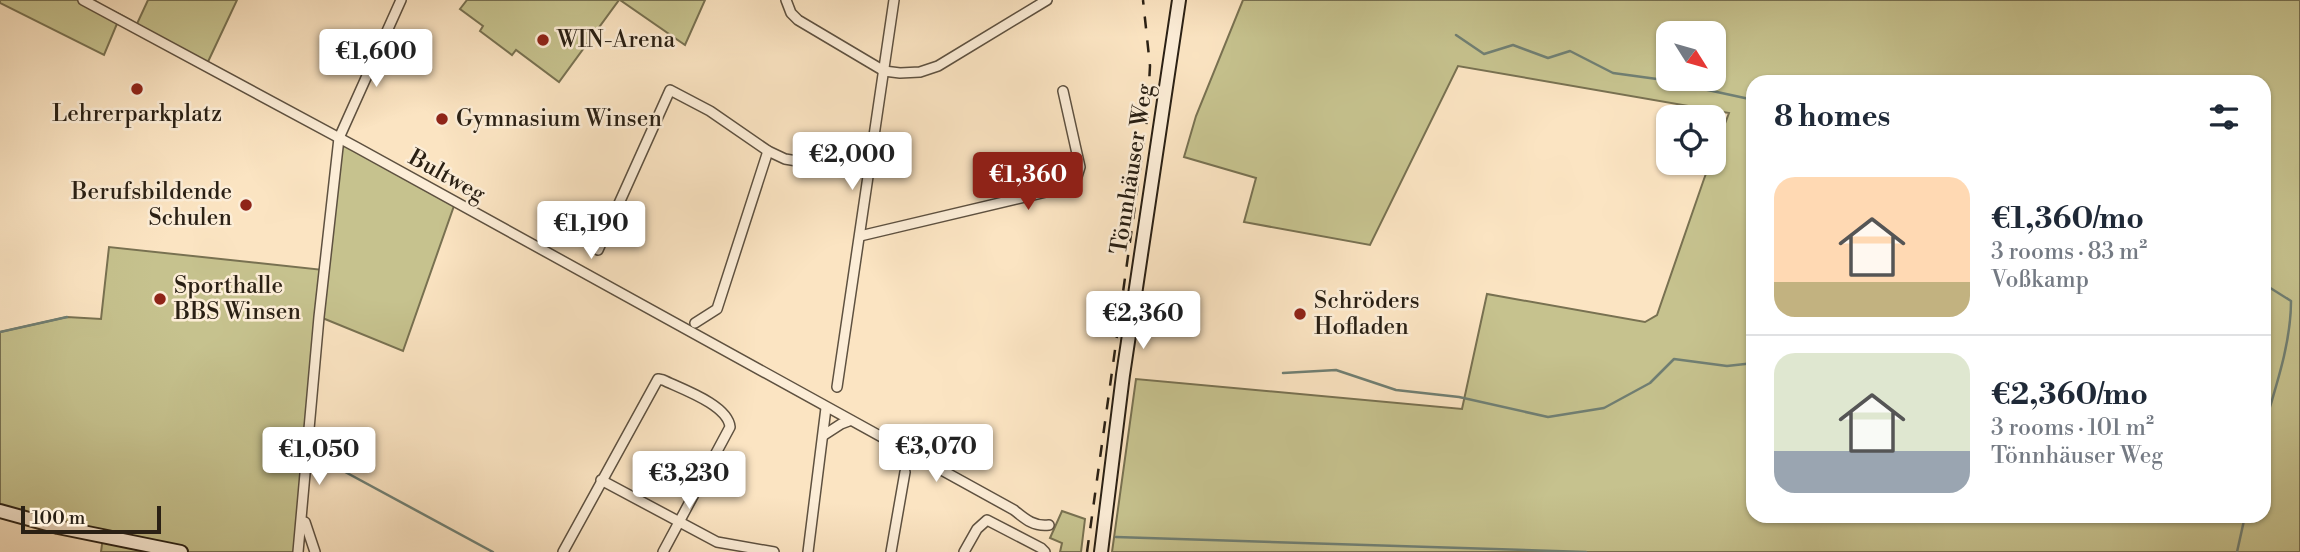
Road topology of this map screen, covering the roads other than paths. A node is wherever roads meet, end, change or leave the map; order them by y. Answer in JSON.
{"nodes":[{"id":1,"x":83,"y":0,"type":"edge"},
{"id":2,"x":401,"y":0,"type":"edge"},
{"id":3,"x":786,"y":0,"type":"edge"},
{"id":4,"x":894,"y":0,"type":"edge"},
{"id":5,"x":1046,"y":0,"type":"edge"},
{"id":6,"x":1178,"y":0,"type":"edge"},
{"id":7,"x":884,"y":71,"type":"junction"},
{"id":8,"x":1063,"y":91,"type":"dead end"},
{"id":9,"x":339,"y":138,"type":"junction"},
{"id":10,"x":768,"y":151,"type":"junction"},
{"id":11,"x":870,"y":173,"type":"junction"},
{"id":12,"x":860,"y":236,"type":"junction"},
{"id":13,"x":598,"y":250,"type":"dead end"},
{"id":14,"x":695,"y":323,"type":"dead end"},
{"id":15,"x":837,"y":387,"type":"dead end"},
{"id":16,"x":826,"y":408,"type":"junction"},
{"id":17,"x":849,"y":421,"type":"junction"},
{"id":18,"x":824,"y":435,"type":"junction"},
{"id":19,"x":905,"y":472,"type":"dead end"},
{"id":20,"x":601,"y":480,"type":"junction"},
{"id":21,"x":0,"y":511,"type":"edge"},
{"id":22,"x":303,"y":514,"type":"junction"},
{"id":23,"x":679,"y":522,"type":"junction"},
{"id":24,"x":1049,"y":525,"type":"dead end"},
{"id":25,"x":181,"y":552,"type":"edge"},
{"id":26,"x":298,"y":552,"type":"edge"},
{"id":27,"x":315,"y":552,"type":"edge"},
{"id":28,"x":563,"y":552,"type":"edge"},
{"id":29,"x":663,"y":552,"type":"edge"},
{"id":30,"x":774,"y":552,"type":"edge"},
{"id":31,"x":808,"y":552,"type":"edge"},
{"id":32,"x":891,"y":552,"type":"edge"},
{"id":33,"x":964,"y":552,"type":"edge"},
{"id":34,"x":1045,"y":552,"type":"edge"},
{"id":35,"x":1101,"y":552,"type":"edge"}],
"edges":[{"from":1,"to":9,"type":"street","name":"Bultweg"},
{"from":2,"to":9,"type":"street"},
{"from":3,"to":7,"type":"street"},
{"from":4,"to":7,"type":"street"},
{"from":5,"to":7,"type":"street"},
{"from":6,"to":35,"type":"main road","name":"Tönnhäuser Weg"},
{"from":7,"to":11,"type":"street"},
{"from":8,"to":12,"type":"street"},
{"from":9,"to":16,"type":"street","name":"Bultweg"},
{"from":9,"to":22,"type":"street"},
{"from":10,"to":11,"type":"street"},
{"from":10,"to":13,"type":"street"},
{"from":10,"to":14,"type":"street"},
{"from":11,"to":12,"type":"street"},
{"from":12,"to":15,"type":"street"},
{"from":16,"to":17,"type":"street","name":"Bultweg"},
{"from":16,"to":18,"type":"street"},
{"from":17,"to":18,"type":"street"},
{"from":17,"to":24,"type":"street","name":"Bultweg"},
{"from":18,"to":31,"type":"street"},
{"from":19,"to":32,"type":"street"},
{"from":20,"to":23,"type":"street"},
{"from":20,"to":23,"type":"street"},
{"from":20,"to":28,"type":"street"},
{"from":21,"to":25,"type":"main road"},
{"from":22,"to":26,"type":"street"},
{"from":22,"to":27,"type":"street"},
{"from":23,"to":29,"type":"street"},
{"from":23,"to":30,"type":"street"},
{"from":33,"to":34,"type":"street"}]}
